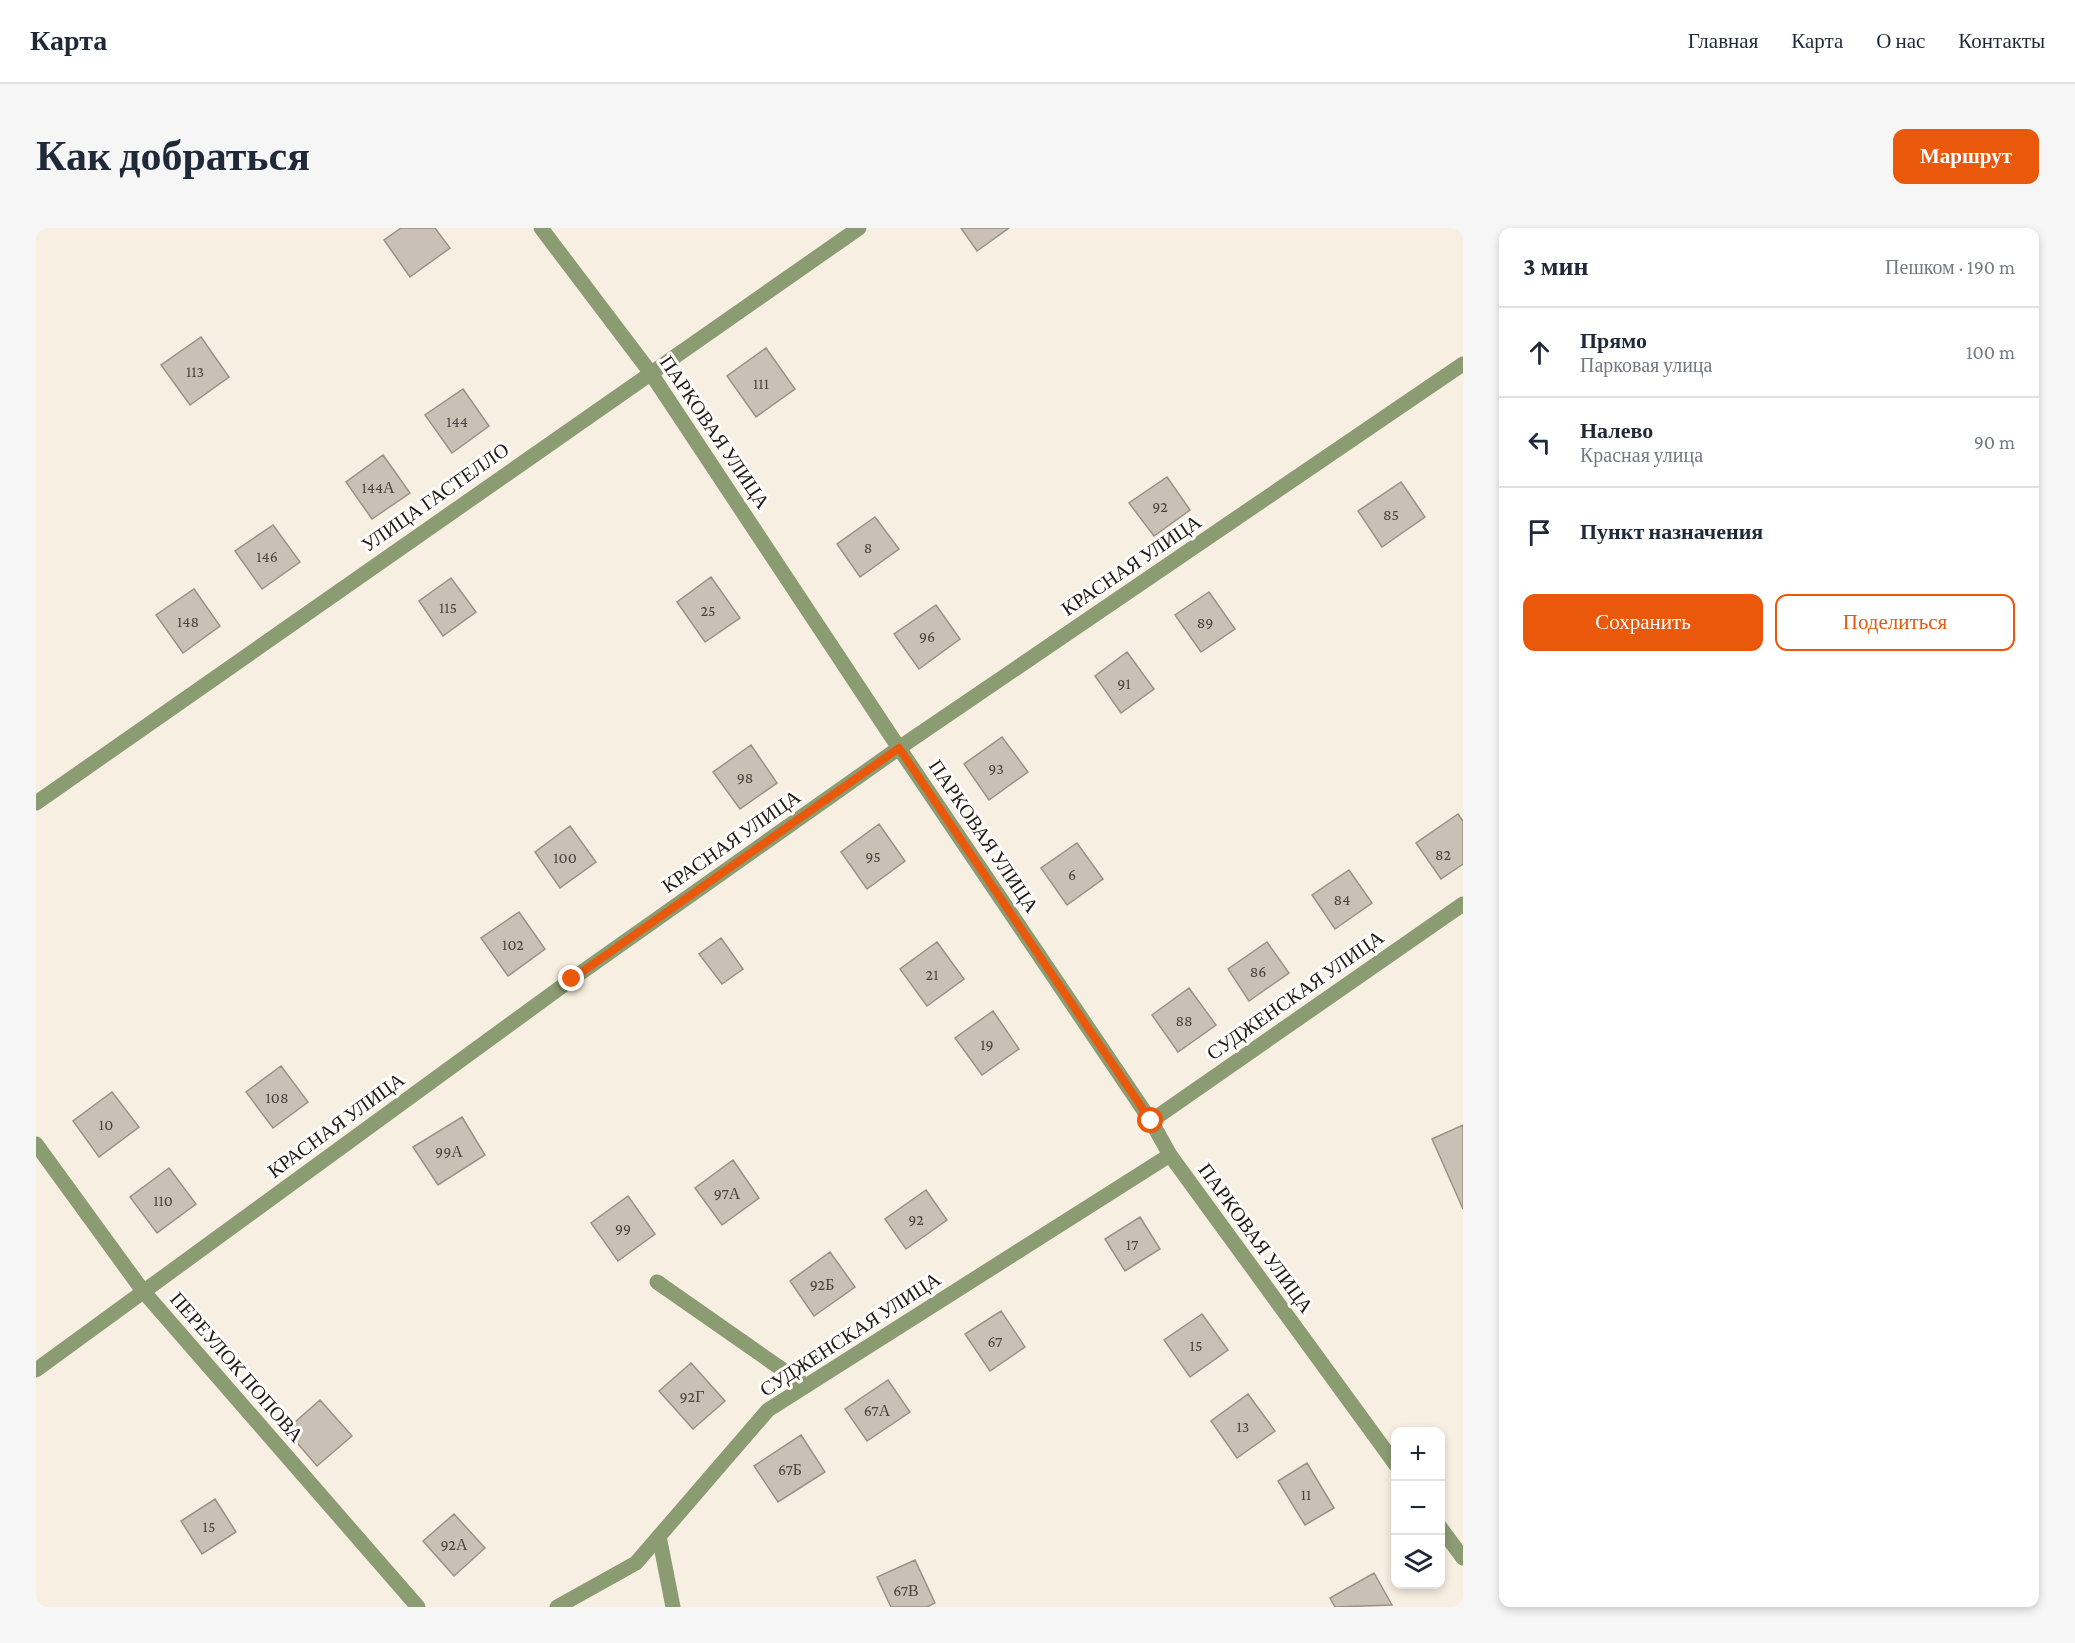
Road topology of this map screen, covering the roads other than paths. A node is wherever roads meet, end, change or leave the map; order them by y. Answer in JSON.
{"nodes":[{"id":1,"x":541,"y":228,"type":"edge"},
{"id":2,"x":859,"y":228,"type":"edge"},
{"id":3,"x":1463,"y":364,"type":"edge"},
{"id":4,"x":650,"y":372,"type":"junction"},
{"id":5,"x":899,"y":748,"type":"junction"},
{"id":6,"x":36,"y":803,"type":"edge"},
{"id":7,"x":1463,"y":904,"type":"edge"},
{"id":8,"x":1151,"y":1121,"type":"junction"},
{"id":9,"x":36,"y":1144,"type":"edge"},
{"id":10,"x":1170,"y":1155,"type":"junction"},
{"id":11,"x":657,"y":1282,"type":"dead end"},
{"id":12,"x":143,"y":1291,"type":"junction"},
{"id":13,"x":36,"y":1370,"type":"edge"},
{"id":14,"x":806,"y":1386,"type":"junction"},
{"id":15,"x":1391,"y":1460,"type":"edge"},
{"id":16,"x":1445,"y":1534,"type":"edge"},
{"id":17,"x":659,"y":1536,"type":"junction"},
{"id":18,"x":1463,"y":1558,"type":"edge"},
{"id":19,"x":418,"y":1607,"type":"edge"},
{"id":20,"x":557,"y":1607,"type":"edge"},
{"id":21,"x":673,"y":1607,"type":"edge"}],
"edges":[{"from":1,"to":4,"type":"street","name":"ПАРКОВАЯ УЛИЦА"},
{"from":2,"to":4,"type":"street","name":"УЛИЦА ГАСТЕЛЛО"},
{"from":3,"to":5,"type":"street","name":"КРАСНАЯ УЛИЦА"},
{"from":4,"to":5,"type":"street","name":"ПАРКОВАЯ УЛИЦА"},
{"from":4,"to":6,"type":"street","name":"УЛИЦА ГАСТЕЛЛО"},
{"from":5,"to":8,"type":"street","name":"ПАРКОВАЯ УЛИЦА"},
{"from":5,"to":12,"type":"street","name":"КРАСНАЯ УЛИЦА"},
{"from":7,"to":8,"type":"street","name":"СУДЖЕНСКАЯ УЛИЦА"},
{"from":8,"to":10,"type":"street","name":"ПАРКОВАЯ УЛИЦА"},
{"from":9,"to":12,"type":"street","name":"ПЕРЕУЛОК ПОПОВА"},
{"from":10,"to":14,"type":"street","name":"СУДЖЕНСКАЯ УЛИЦА"},
{"from":10,"to":15,"type":"street","name":"ПАРКОВАЯ УЛИЦА"},
{"from":11,"to":14,"type":"street"},
{"from":12,"to":13,"type":"street","name":"КРАСНАЯ УЛИЦА"},
{"from":12,"to":19,"type":"street","name":"ПЕРЕУЛОК ПОПОВА"},
{"from":14,"to":17,"type":"street","name":"СУДЖЕНСКАЯ УЛИЦА"},
{"from":16,"to":18,"type":"street"},
{"from":17,"to":20,"type":"street","name":"СУДЖЕНСКАЯ УЛИЦА"},
{"from":17,"to":21,"type":"street"}]}
